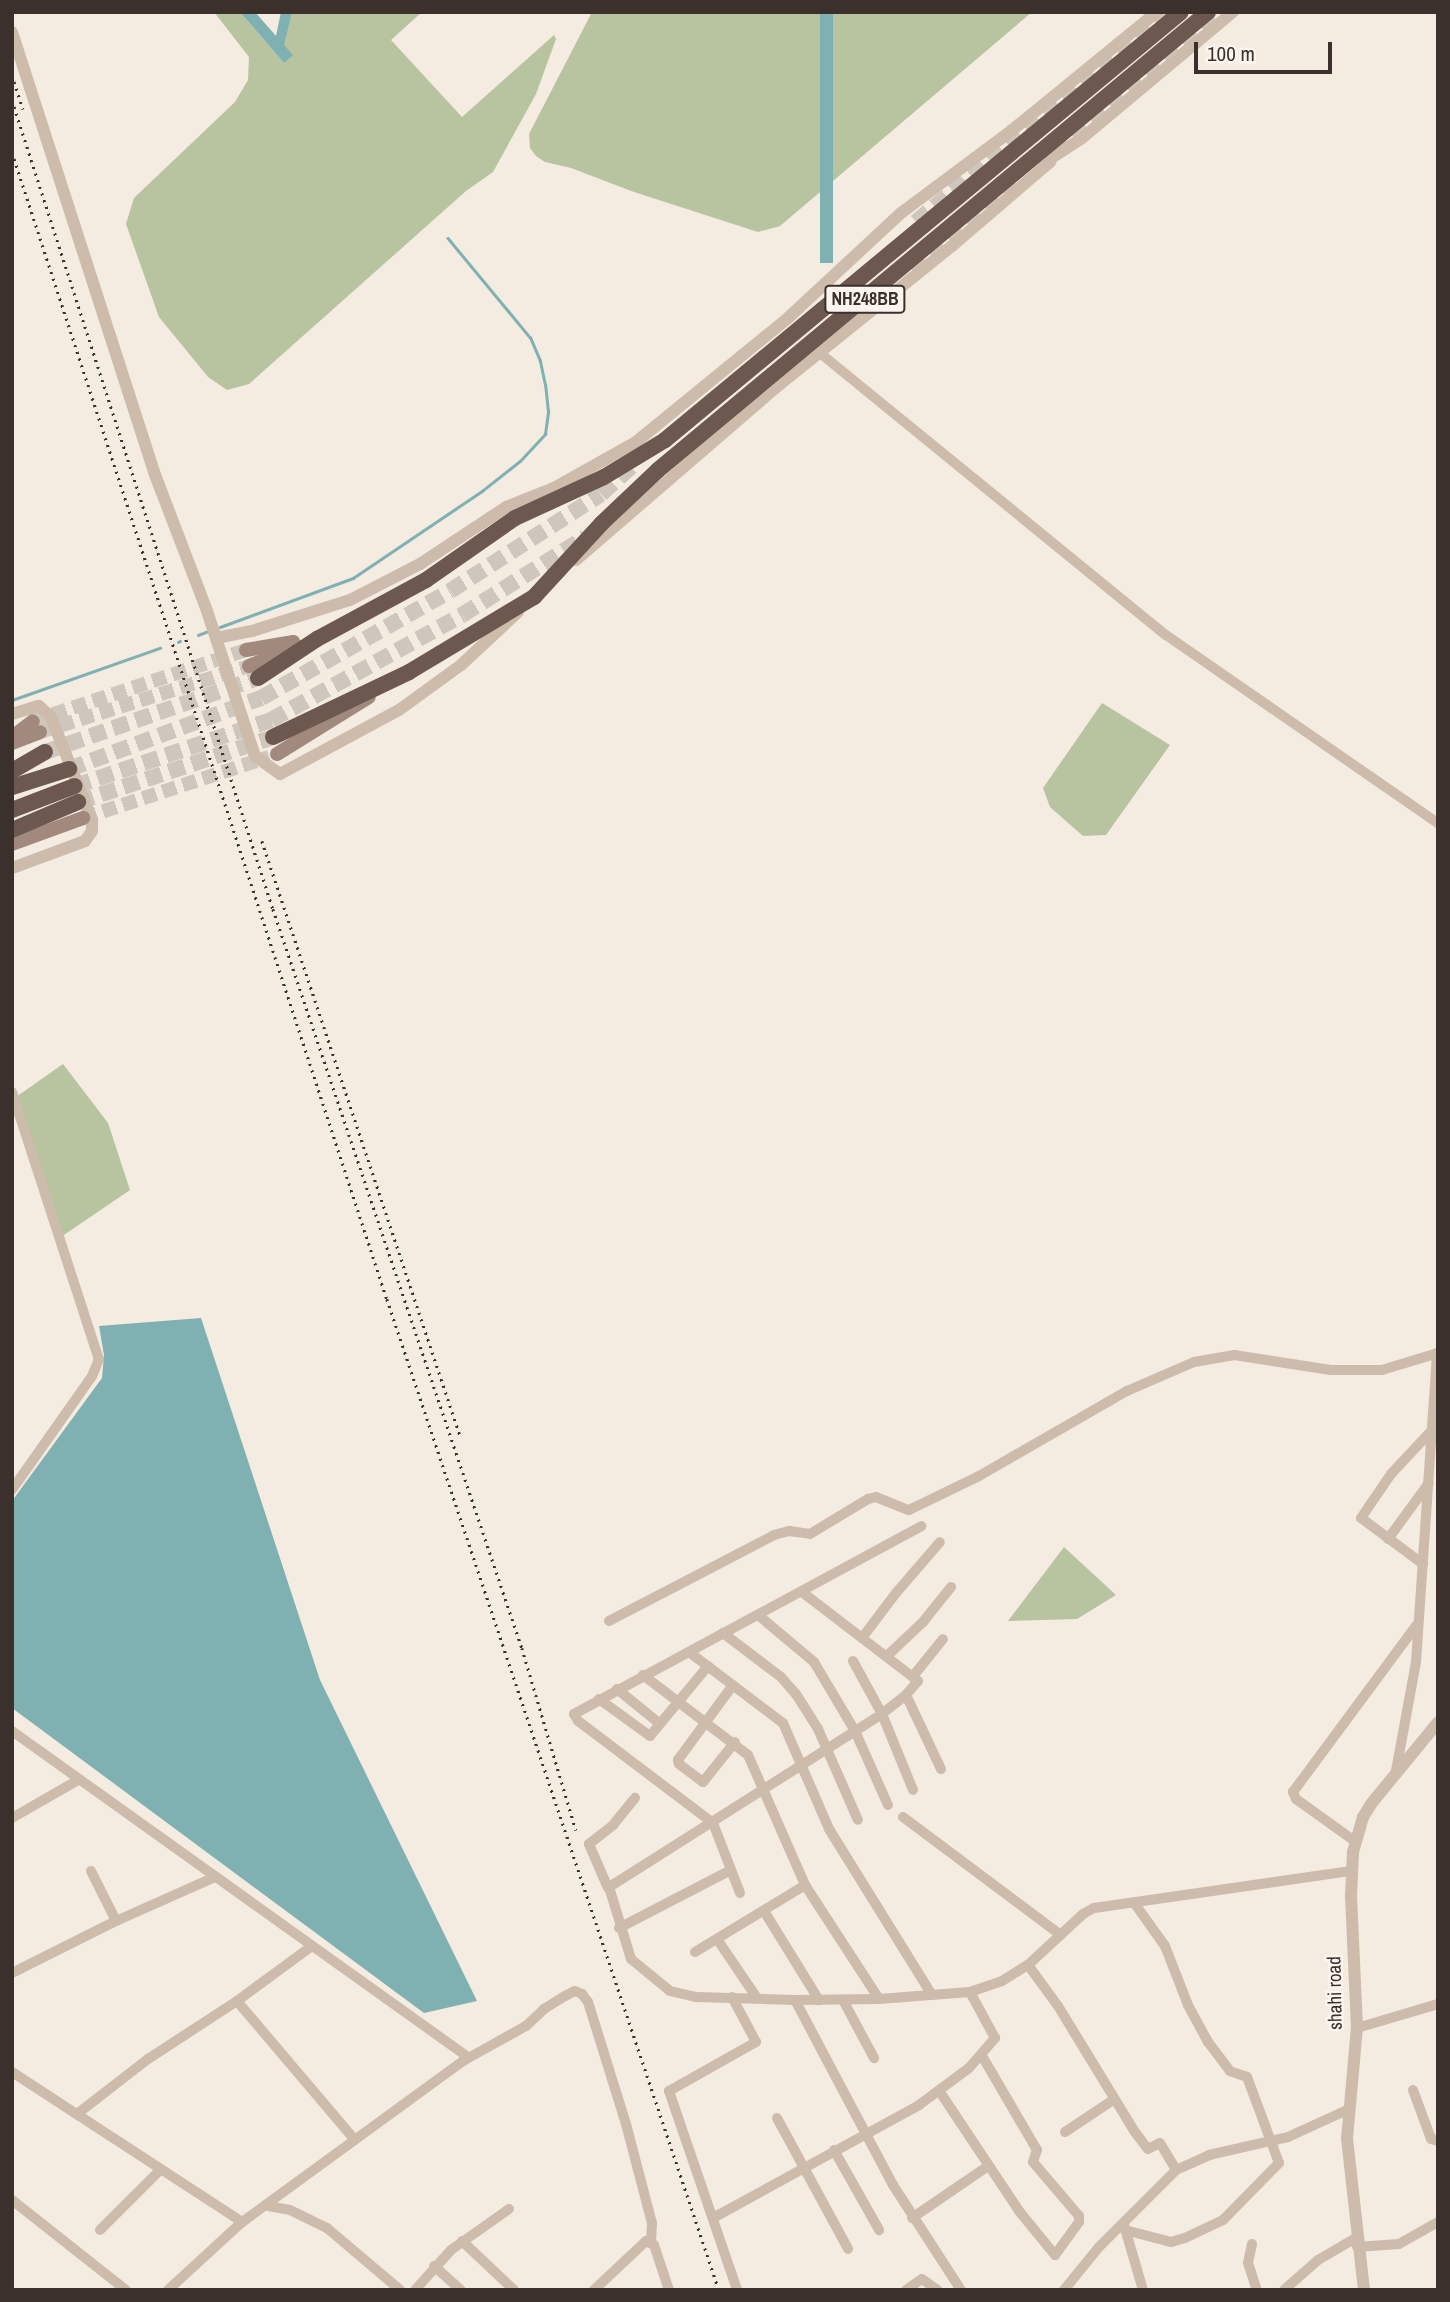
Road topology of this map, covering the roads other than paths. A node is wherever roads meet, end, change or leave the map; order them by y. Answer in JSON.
{"nodes":[{"id":1,"x":1157,"y":12,"type":"edge"},
{"id":2,"x":1181,"y":12,"type":"edge"},
{"id":3,"x":1208,"y":12,"type":"edge"},
{"id":4,"x":1233,"y":12,"type":"edge"},
{"id":5,"x":12,"y":32,"type":"edge"},
{"id":6,"x":1050,"y":152,"type":"junction"},
{"id":7,"x":814,"y":348,"type":"junction"},
{"id":8,"x":534,"y":597,"type":"junction"},
{"id":9,"x":216,"y":638,"type":"junction"},
{"id":10,"x":317,"y":639,"type":"junction"},
{"id":11,"x":246,"y":650,"type":"tunnel mouth"},
{"id":12,"x":254,"y":672,"type":"tunnel mouth"},
{"id":13,"x":409,"y":672,"type":"junction"},
{"id":14,"x":12,"y":714,"type":"edge"},
{"id":15,"x":12,"y":737,"type":"edge"},
{"id":16,"x":273,"y":737,"type":"tunnel mouth"},
{"id":17,"x":12,"y":743,"type":"edge"},
{"id":18,"x":45,"y":751,"type":"tunnel mouth"},
{"id":19,"x":277,"y":754,"type":"tunnel mouth"},
{"id":20,"x":69,"y":769,"type":"tunnel mouth"},
{"id":21,"x":12,"y":771,"type":"edge"},
{"id":22,"x":12,"y":788,"type":"edge"},
{"id":23,"x":12,"y":810,"type":"edge"},
{"id":24,"x":83,"y":818,"type":"tunnel mouth"},
{"id":25,"x":1438,"y":823,"type":"edge"},
{"id":26,"x":12,"y":830,"type":"edge"},
{"id":27,"x":12,"y":844,"type":"edge"},
{"id":28,"x":12,"y":868,"type":"edge"},
{"id":29,"x":12,"y":1091,"type":"edge"},
{"id":30,"x":1437,"y":1353,"type":"edge"},
{"id":31,"x":1434,"y":1428,"type":"junction"},
{"id":32,"x":1429,"y":1483,"type":"junction"},
{"id":33,"x":12,"y":1490,"type":"edge"},
{"id":34,"x":921,"y":1526,"type":"dead end"},
{"id":35,"x":1388,"y":1539,"type":"junction"},
{"id":36,"x":940,"y":1542,"type":"dead end"},
{"id":37,"x":1423,"y":1564,"type":"junction"},
{"id":38,"x":951,"y":1587,"type":"dead end"},
{"id":39,"x":802,"y":1592,"type":"junction"},
{"id":40,"x":758,"y":1615,"type":"junction"},
{"id":41,"x":609,"y":1621,"type":"dead end"},
{"id":42,"x":1418,"y":1623,"type":"junction"},
{"id":43,"x":723,"y":1633,"type":"junction"},
{"id":44,"x":862,"y":1638,"type":"junction"},
{"id":45,"x":943,"y":1639,"type":"dead end"},
{"id":46,"x":689,"y":1652,"type":"junction"},
{"id":47,"x":887,"y":1656,"type":"junction"},
{"id":48,"x":853,"y":1661,"type":"dead end"},
{"id":49,"x":708,"y":1666,"type":"junction"},
{"id":50,"x":643,"y":1675,"type":"junction"},
{"id":51,"x":914,"y":1675,"type":"junction"},
{"id":52,"x":733,"y":1685,"type":"junction"},
{"id":53,"x":617,"y":1689,"type":"junction"},
{"id":54,"x":906,"y":1695,"type":"junction"},
{"id":55,"x":599,"y":1699,"type":"junction"},
{"id":56,"x":678,"y":1702,"type":"junction"},
{"id":57,"x":882,"y":1714,"type":"junction"},
{"id":58,"x":707,"y":1722,"type":"junction"},
{"id":59,"x":1438,"y":1722,"type":"edge"},
{"id":60,"x":660,"y":1724,"type":"junction"},
{"id":61,"x":12,"y":1731,"type":"edge"},
{"id":62,"x":855,"y":1731,"type":"junction"},
{"id":63,"x":735,"y":1742,"type":"junction"},
{"id":64,"x":827,"y":1749,"type":"junction"},
{"id":65,"x":802,"y":1766,"type":"junction"},
{"id":66,"x":941,"y":1769,"type":"dead end"},
{"id":67,"x":1396,"y":1771,"type":"junction"},
{"id":68,"x":78,"y":1780,"type":"junction"},
{"id":69,"x":764,"y":1790,"type":"junction"},
{"id":70,"x":913,"y":1790,"type":"dead end"},
{"id":71,"x":635,"y":1798,"type":"dead end"},
{"id":72,"x":888,"y":1805,"type":"dead end"},
{"id":73,"x":902,"y":1817,"type":"dead end"},
{"id":74,"x":12,"y":1818,"type":"edge"},
{"id":75,"x":858,"y":1820,"type":"dead end"},
{"id":76,"x":713,"y":1823,"type":"junction"},
{"id":77,"x":1356,"y":1842,"type":"junction"},
{"id":78,"x":731,"y":1870,"type":"junction"},
{"id":79,"x":91,"y":1871,"type":"dead end"},
{"id":80,"x":1351,"y":1871,"type":"junction"},
{"id":81,"x":215,"y":1877,"type":"junction"},
{"id":82,"x":805,"y":1885,"type":"junction"},
{"id":83,"x":608,"y":1888,"type":"junction"},
{"id":84,"x":740,"y":1893,"type":"dead end"},
{"id":85,"x":1135,"y":1904,"type":"junction"},
{"id":86,"x":764,"y":1911,"type":"junction"},
{"id":87,"x":116,"y":1921,"type":"junction"},
{"id":88,"x":620,"y":1927,"type":"junction"},
{"id":89,"x":1060,"y":1936,"type":"junction"},
{"id":90,"x":717,"y":1939,"type":"junction"},
{"id":91,"x":312,"y":1946,"type":"junction"},
{"id":92,"x":695,"y":1952,"type":"dead end"},
{"id":93,"x":1028,"y":1965,"type":"junction"},
{"id":94,"x":12,"y":1972,"type":"edge"},
{"id":95,"x":970,"y":1992,"type":"junction"},
{"id":96,"x":932,"y":1995,"type":"junction"},
{"id":97,"x":732,"y":1997,"type":"junction"},
{"id":98,"x":757,"y":1998,"type":"junction"},
{"id":99,"x":879,"y":1999,"type":"junction"},
{"id":100,"x":795,"y":2000,"type":"junction"},
{"id":101,"x":819,"y":2000,"type":"junction"},
{"id":102,"x":843,"y":2000,"type":"junction"},
{"id":103,"x":237,"y":2001,"type":"junction"},
{"id":104,"x":1438,"y":2004,"type":"edge"},
{"id":105,"x":1357,"y":2028,"type":"junction"},
{"id":106,"x":982,"y":2056,"type":"junction"},
{"id":107,"x":874,"y":2058,"type":"dead end"},
{"id":108,"x":463,"y":2061,"type":"junction"},
{"id":109,"x":12,"y":2073,"type":"edge"},
{"id":110,"x":1413,"y":2090,"type":"dead end"},
{"id":111,"x":940,"y":2092,"type":"junction"},
{"id":112,"x":1113,"y":2100,"type":"junction"},
{"id":113,"x":1347,"y":2110,"type":"junction"},
{"id":114,"x":78,"y":2115,"type":"junction"},
{"id":115,"x":777,"y":2118,"type":"dead end"},
{"id":116,"x":1065,"y":2132,"type":"dead end"},
{"id":117,"x":865,"y":2135,"type":"junction"},
{"id":118,"x":354,"y":2139,"type":"junction"},
{"id":119,"x":1273,"y":2141,"type":"junction"},
{"id":120,"x":1438,"y":2141,"type":"edge"},
{"id":121,"x":834,"y":2150,"type":"junction"},
{"id":122,"x":804,"y":2166,"type":"junction"},
{"id":123,"x":988,"y":2166,"type":"junction"},
{"id":124,"x":161,"y":2169,"type":"junction"},
{"id":125,"x":1176,"y":2170,"type":"junction"},
{"id":126,"x":12,"y":2200,"type":"edge"},
{"id":127,"x":268,"y":2206,"type":"junction"},
{"id":128,"x":509,"y":2209,"type":"dead end"},
{"id":129,"x":713,"y":2218,"type":"junction"},
{"id":130,"x":912,"y":2218,"type":"junction"},
{"id":131,"x":242,"y":2222,"type":"junction"},
{"id":132,"x":1438,"y":2222,"type":"edge"},
{"id":133,"x":1124,"y":2226,"type":"junction"},
{"id":134,"x":100,"y":2230,"type":"dead end"},
{"id":135,"x":879,"y":2230,"type":"dead end"},
{"id":136,"x":462,"y":2241,"type":"junction"},
{"id":137,"x":651,"y":2242,"type":"junction"},
{"id":138,"x":1357,"y":2242,"type":"junction"},
{"id":139,"x":1252,"y":2244,"type":"dead end"},
{"id":140,"x":848,"y":2249,"type":"dead end"},
{"id":141,"x":434,"y":2266,"type":"junction"},
{"id":142,"x":171,"y":2289,"type":"edge"},
{"id":143,"x":127,"y":2290,"type":"edge"},
{"id":144,"x":400,"y":2290,"type":"edge"},
{"id":145,"x":415,"y":2290,"type":"edge"},
{"id":146,"x":461,"y":2290,"type":"edge"},
{"id":147,"x":514,"y":2290,"type":"edge"},
{"id":148,"x":593,"y":2290,"type":"edge"},
{"id":149,"x":669,"y":2290,"type":"edge"},
{"id":150,"x":737,"y":2290,"type":"edge"},
{"id":151,"x":906,"y":2290,"type":"edge"},
{"id":152,"x":937,"y":2290,"type":"edge"},
{"id":153,"x":961,"y":2290,"type":"edge"},
{"id":154,"x":1064,"y":2290,"type":"edge"},
{"id":155,"x":1143,"y":2290,"type":"edge"},
{"id":156,"x":1256,"y":2290,"type":"edge"},
{"id":157,"x":1284,"y":2290,"type":"edge"},
{"id":158,"x":1364,"y":2290,"type":"edge"}],
"edges":[{"from":1,"to":9,"type":"street"},
{"from":2,"to":10,"type":"highway","number":"NH248BB"},
{"from":3,"to":6,"type":"highway","number":"NH248BB"},
{"from":4,"to":6,"type":"street"},
{"from":5,"to":9,"type":"street"},
{"from":6,"to":7,"type":"highway","number":"NH248BB"},
{"from":7,"to":8,"type":"highway","number":"NH248BB"},
{"from":7,"to":25,"type":"street"},
{"from":8,"to":9,"type":"street"},
{"from":8,"to":13,"type":"highway"},
{"from":10,"to":11,"type":"main road"},
{"from":10,"to":12,"type":"highway"},
{"from":13,"to":16,"type":"highway"},
{"from":13,"to":19,"type":"main road"},
{"from":14,"to":28,"type":"street"},
{"from":15,"to":17,"type":"main road"},
{"from":18,"to":21,"type":"highway"},
{"from":20,"to":22,"type":"highway"},
{"from":23,"to":26,"type":"highway"},
{"from":24,"to":27,"type":"main road"},
{"from":29,"to":33,"type":"street"},
{"from":30,"to":31,"type":"street"},
{"from":30,"to":41,"type":"street"},
{"from":31,"to":32,"type":"street"},
{"from":31,"to":35,"type":"street"},
{"from":32,"to":35,"type":"street"},
{"from":32,"to":37,"type":"street"},
{"from":34,"to":39,"type":"street"},
{"from":35,"to":37,"type":"street"},
{"from":36,"to":44,"type":"street"},
{"from":37,"to":42,"type":"street"},
{"from":38,"to":47,"type":"street"},
{"from":39,"to":40,"type":"street"},
{"from":39,"to":44,"type":"street"},
{"from":40,"to":43,"type":"street"},
{"from":40,"to":62,"type":"street"},
{"from":42,"to":67,"type":"street"},
{"from":42,"to":77,"type":"street"},
{"from":43,"to":46,"type":"street"},
{"from":43,"to":64,"type":"street"},
{"from":44,"to":47,"type":"street"},
{"from":45,"to":51,"type":"street"},
{"from":46,"to":49,"type":"street"},
{"from":46,"to":50,"type":"street"},
{"from":47,"to":51,"type":"street"},
{"from":48,"to":57,"type":"street"},
{"from":49,"to":52,"type":"street"},
{"from":49,"to":56,"type":"street"},
{"from":50,"to":53,"type":"street"},
{"from":50,"to":56,"type":"street"},
{"from":51,"to":54,"type":"street"},
{"from":52,"to":58,"type":"street"},
{"from":52,"to":65,"type":"street"},
{"from":53,"to":55,"type":"street"},
{"from":53,"to":60,"type":"street"},
{"from":54,"to":57,"type":"street"},
{"from":54,"to":66,"type":"street"},
{"from":55,"to":60,"type":"street"},
{"from":55,"to":76,"type":"street"},
{"from":56,"to":58,"type":"street"},
{"from":56,"to":60,"type":"street"},
{"from":57,"to":62,"type":"street"},
{"from":57,"to":70,"type":"street"},
{"from":58,"to":63,"type":"street"},
{"from":58,"to":63,"type":"street"},
{"from":59,"to":67,"type":"street","name":"shahi road"},
{"from":61,"to":68,"type":"street"},
{"from":62,"to":64,"type":"street"},
{"from":62,"to":72,"type":"street"},
{"from":63,"to":69,"type":"street"},
{"from":64,"to":65,"type":"street"},
{"from":64,"to":75,"type":"street"},
{"from":65,"to":69,"type":"street"},
{"from":65,"to":96,"type":"street"},
{"from":67,"to":77,"type":"street","name":"shahi road"},
{"from":68,"to":74,"type":"street"},
{"from":68,"to":81,"type":"street"},
{"from":69,"to":76,"type":"street"},
{"from":69,"to":82,"type":"street"},
{"from":71,"to":83,"type":"street"},
{"from":73,"to":89,"type":"street"},
{"from":76,"to":78,"type":"street"},
{"from":76,"to":83,"type":"street"},
{"from":77,"to":80,"type":"street","name":"shahi road"},
{"from":78,"to":84,"type":"street"},
{"from":78,"to":88,"type":"street"},
{"from":79,"to":87,"type":"street"},
{"from":80,"to":85,"type":"street"},
{"from":80,"to":105,"type":"street","name":"shahi road"},
{"from":81,"to":87,"type":"street"},
{"from":81,"to":91,"type":"street"},
{"from":82,"to":86,"type":"street"},
{"from":82,"to":99,"type":"street"},
{"from":83,"to":88,"type":"street"},
{"from":85,"to":89,"type":"street"},
{"from":85,"to":119,"type":"street"},
{"from":86,"to":90,"type":"street"},
{"from":86,"to":101,"type":"street"},
{"from":87,"to":94,"type":"street"},
{"from":88,"to":97,"type":"street"},
{"from":89,"to":93,"type":"street"},
{"from":90,"to":92,"type":"street"},
{"from":90,"to":98,"type":"street"},
{"from":91,"to":103,"type":"street"},
{"from":91,"to":108,"type":"street"},
{"from":93,"to":95,"type":"street"},
{"from":93,"to":112,"type":"street"},
{"from":95,"to":96,"type":"street"},
{"from":95,"to":106,"type":"street"},
{"from":96,"to":99,"type":"street"},
{"from":97,"to":98,"type":"street"},
{"from":97,"to":129,"type":"street"},
{"from":98,"to":100,"type":"street"},
{"from":99,"to":102,"type":"street"},
{"from":100,"to":101,"type":"street"},
{"from":100,"to":117,"type":"street"},
{"from":101,"to":102,"type":"street"},
{"from":102,"to":107,"type":"street"},
{"from":103,"to":114,"type":"street"},
{"from":103,"to":118,"type":"street"},
{"from":104,"to":105,"type":"street"},
{"from":105,"to":113,"type":"street","name":"shahi road"},
{"from":106,"to":111,"type":"street"},
{"from":106,"to":123,"type":"street"},
{"from":108,"to":118,"type":"street"},
{"from":108,"to":137,"type":"street"},
{"from":109,"to":114,"type":"street"},
{"from":110,"to":120,"type":"street"},
{"from":111,"to":117,"type":"street"},
{"from":111,"to":123,"type":"street"},
{"from":112,"to":116,"type":"street"},
{"from":112,"to":125,"type":"street"},
{"from":113,"to":119,"type":"street"},
{"from":113,"to":138,"type":"street","name":"shahi road"},
{"from":114,"to":124,"type":"street"},
{"from":115,"to":122,"type":"street"},
{"from":117,"to":121,"type":"street"},
{"from":117,"to":130,"type":"street"},
{"from":118,"to":127,"type":"street"},
{"from":119,"to":125,"type":"street"},
{"from":119,"to":133,"type":"street"},
{"from":121,"to":122,"type":"street"},
{"from":121,"to":135,"type":"street"},
{"from":122,"to":129,"type":"street"},
{"from":122,"to":140,"type":"street"},
{"from":123,"to":130,"type":"street"},
{"from":124,"to":131,"type":"street"},
{"from":124,"to":134,"type":"street"},
{"from":125,"to":133,"type":"street"},
{"from":126,"to":143,"type":"street"},
{"from":127,"to":131,"type":"street"},
{"from":127,"to":144,"type":"street"},
{"from":128,"to":136,"type":"street"},
{"from":129,"to":150,"type":"street"},
{"from":130,"to":153,"type":"street"},
{"from":131,"to":142,"type":"street"},
{"from":132,"to":138,"type":"street"},
{"from":133,"to":154,"type":"street"},
{"from":133,"to":155,"type":"street"},
{"from":136,"to":141,"type":"street"},
{"from":136,"to":147,"type":"street"},
{"from":137,"to":148,"type":"street"},
{"from":137,"to":149,"type":"street"},
{"from":138,"to":157,"type":"street"},
{"from":138,"to":158,"type":"street","name":"shahi road"},
{"from":139,"to":156,"type":"street"},
{"from":141,"to":145,"type":"street"},
{"from":141,"to":146,"type":"street"},
{"from":151,"to":152,"type":"street"}]}
